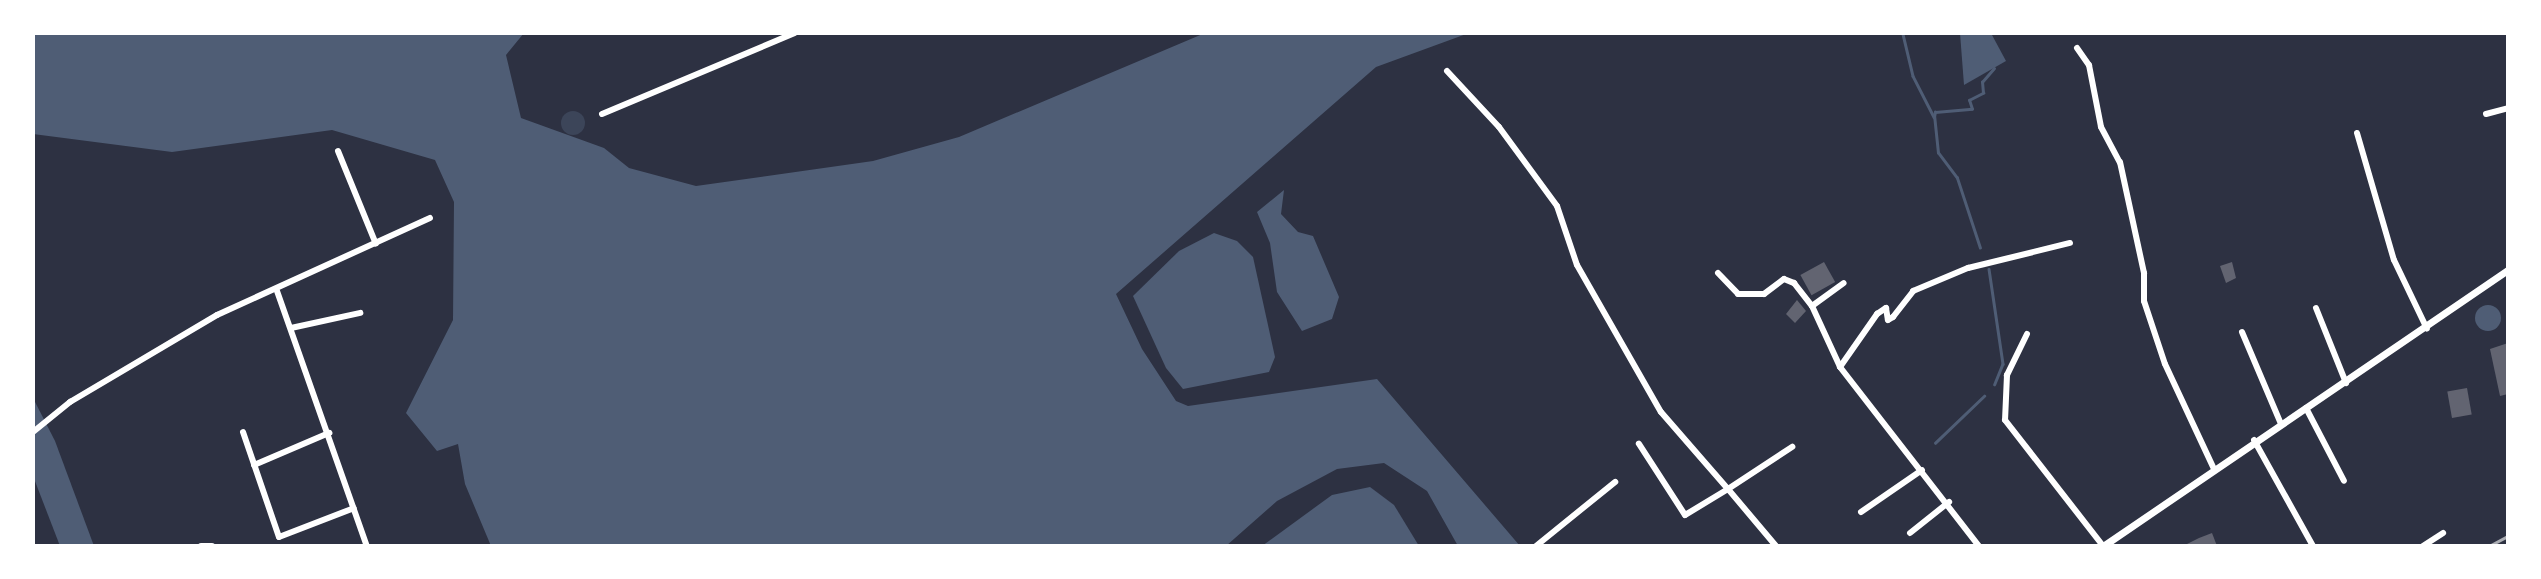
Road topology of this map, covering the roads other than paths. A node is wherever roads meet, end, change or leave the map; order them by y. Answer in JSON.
{"nodes":[{"id":1,"x":795,"y":33,"type":"edge"},
{"id":2,"x":2077,"y":48,"type":"dead end"},
{"id":3,"x":1447,"y":72,"type":"dead end"},
{"id":4,"x":2508,"y":108,"type":"edge"},
{"id":5,"x":602,"y":114,"type":"dead end"},
{"id":6,"x":2486,"y":114,"type":"dead end"},
{"id":7,"x":2357,"y":133,"type":"dead end"},
{"id":8,"x":338,"y":151,"type":"dead end"},
{"id":9,"x":430,"y":218,"type":"dead end"},
{"id":10,"x":2070,"y":243,"type":"dead end"},
{"id":11,"x":376,"y":244,"type":"junction"},
{"id":12,"x":2508,"y":270,"type":"edge"},
{"id":13,"x":1718,"y":273,"type":"dead end"},
{"id":14,"x":1844,"y":283,"type":"dead end"},
{"id":15,"x":277,"y":291,"type":"junction"},
{"id":16,"x":1812,"y":306,"type":"junction"},
{"id":17,"x":2316,"y":308,"type":"dead end"},
{"id":18,"x":360,"y":313,"type":"dead end"},
{"id":19,"x":291,"y":328,"type":"junction"},
{"id":20,"x":2427,"y":329,"type":"junction"},
{"id":21,"x":2242,"y":332,"type":"dead end"},
{"id":22,"x":2026,"y":334,"type":"dead end"},
{"id":23,"x":1840,"y":367,"type":"junction"},
{"id":24,"x":2346,"y":384,"type":"junction"},
{"id":25,"x":2306,"y":408,"type":"junction"},
{"id":26,"x":2281,"y":424,"type":"junction"},
{"id":27,"x":33,"y":432,"type":"edge"},
{"id":28,"x":243,"y":432,"type":"dead end"},
{"id":29,"x":329,"y":433,"type":"junction"},
{"id":30,"x":2254,"y":440,"type":"junction"},
{"id":31,"x":1639,"y":444,"type":"dead end"},
{"id":32,"x":1792,"y":447,"type":"dead end"},
{"id":33,"x":254,"y":465,"type":"junction"},
{"id":34,"x":2213,"y":467,"type":"junction"},
{"id":35,"x":1922,"y":470,"type":"junction"},
{"id":36,"x":2344,"y":481,"type":"dead end"},
{"id":37,"x":1615,"y":482,"type":"dead end"},
{"id":38,"x":1728,"y":489,"type":"junction"},
{"id":39,"x":1948,"y":502,"type":"junction"},
{"id":40,"x":354,"y":508,"type":"junction"},
{"id":41,"x":1861,"y":512,"type":"dead end"},
{"id":42,"x":1910,"y":533,"type":"dead end"},
{"id":43,"x":2443,"y":533,"type":"dead end"},
{"id":44,"x":201,"y":546,"type":"edge"},
{"id":45,"x":212,"y":546,"type":"edge"},
{"id":46,"x":366,"y":546,"type":"edge"},
{"id":47,"x":1536,"y":546,"type":"edge"},
{"id":48,"x":1776,"y":546,"type":"edge"},
{"id":49,"x":1979,"y":546,"type":"edge"},
{"id":50,"x":2103,"y":546,"type":"edge"},
{"id":51,"x":2313,"y":546,"type":"edge"},
{"id":52,"x":2423,"y":546,"type":"edge"}],
"edges":[{"from":1,"to":5,"type":"street"},
{"from":2,"to":34,"type":"street"},
{"from":3,"to":38,"type":"street"},
{"from":4,"to":6,"type":"street"},
{"from":7,"to":20,"type":"street"},
{"from":8,"to":11,"type":"street"},
{"from":9,"to":11,"type":"street"},
{"from":10,"to":23,"type":"street"},
{"from":11,"to":15,"type":"street"},
{"from":12,"to":20,"type":"street"},
{"from":13,"to":16,"type":"street"},
{"from":14,"to":16,"type":"street"},
{"from":15,"to":19,"type":"street"},
{"from":15,"to":27,"type":"street"},
{"from":16,"to":23,"type":"street"},
{"from":17,"to":24,"type":"street"},
{"from":18,"to":19,"type":"street"},
{"from":19,"to":29,"type":"street"},
{"from":20,"to":24,"type":"street"},
{"from":21,"to":26,"type":"street"},
{"from":22,"to":50,"type":"street"},
{"from":23,"to":35,"type":"street"},
{"from":24,"to":25,"type":"street"},
{"from":25,"to":26,"type":"street"},
{"from":25,"to":36,"type":"street"},
{"from":26,"to":30,"type":"street"},
{"from":28,"to":33,"type":"street"},
{"from":29,"to":33,"type":"street"},
{"from":29,"to":40,"type":"street"},
{"from":30,"to":34,"type":"street"},
{"from":30,"to":51,"type":"street"},
{"from":31,"to":38,"type":"street"},
{"from":32,"to":38,"type":"street"},
{"from":33,"to":40,"type":"street"},
{"from":34,"to":50,"type":"street"},
{"from":35,"to":39,"type":"street"},
{"from":35,"to":41,"type":"street"},
{"from":37,"to":47,"type":"street"},
{"from":38,"to":48,"type":"street"},
{"from":39,"to":42,"type":"street"},
{"from":39,"to":49,"type":"street"},
{"from":40,"to":46,"type":"street"},
{"from":43,"to":52,"type":"street"},
{"from":44,"to":45,"type":"street"}]}
